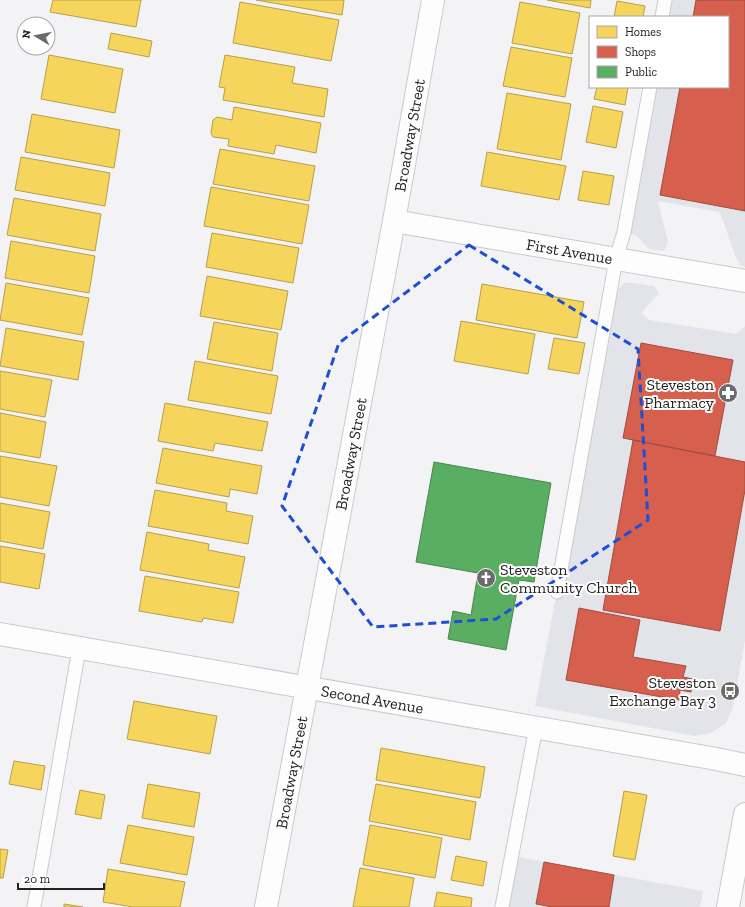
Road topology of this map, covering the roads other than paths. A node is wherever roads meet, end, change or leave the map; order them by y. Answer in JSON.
{"nodes":[{"id":1,"x":433,"y":0,"type":"edge"},
{"id":2,"x":665,"y":0,"type":"edge"},
{"id":3,"x":662,"y":16,"type":"edge"},
{"id":4,"x":650,"y":88,"type":"edge"},
{"id":5,"x":394,"y":221,"type":"junction"},
{"id":6,"x":616,"y":259,"type":"junction"},
{"id":7,"x":745,"y":281,"type":"edge"},
{"id":8,"x":557,"y":592,"type":"dead end"},
{"id":9,"x":0,"y":634,"type":"edge"},
{"id":10,"x":79,"y":649,"type":"junction"},
{"id":11,"x":307,"y":687,"type":"junction"},
{"id":12,"x":536,"y":727,"type":"junction"},
{"id":13,"x":745,"y":765,"type":"edge"},
{"id":14,"x":745,"y":814,"type":"edge"},
{"id":15,"x":34,"y":907,"type":"edge"},
{"id":16,"x":266,"y":907,"type":"edge"},
{"id":17,"x":502,"y":907,"type":"edge"},
{"id":18,"x":728,"y":907,"type":"edge"}],
"edges":[{"from":1,"to":5,"type":"street","name":"Broadway Street"},
{"from":2,"to":3,"type":"lane"},
{"from":4,"to":6,"type":"lane"},
{"from":5,"to":6,"type":"street","name":"First Avenue"},
{"from":5,"to":11,"type":"street","name":"Broadway Street"},
{"from":6,"to":7,"type":"street","name":"First Avenue"},
{"from":6,"to":8,"type":"lane"},
{"from":9,"to":10,"type":"street","name":"Second Avenue"},
{"from":10,"to":11,"type":"street","name":"Second Avenue"},
{"from":10,"to":15,"type":"lane"},
{"from":11,"to":12,"type":"street","name":"Second Avenue"},
{"from":11,"to":16,"type":"street","name":"Broadway Street"},
{"from":12,"to":13,"type":"street","name":"Second Avenue"},
{"from":12,"to":17,"type":"lane"},
{"from":14,"to":18,"type":"street"}]}
